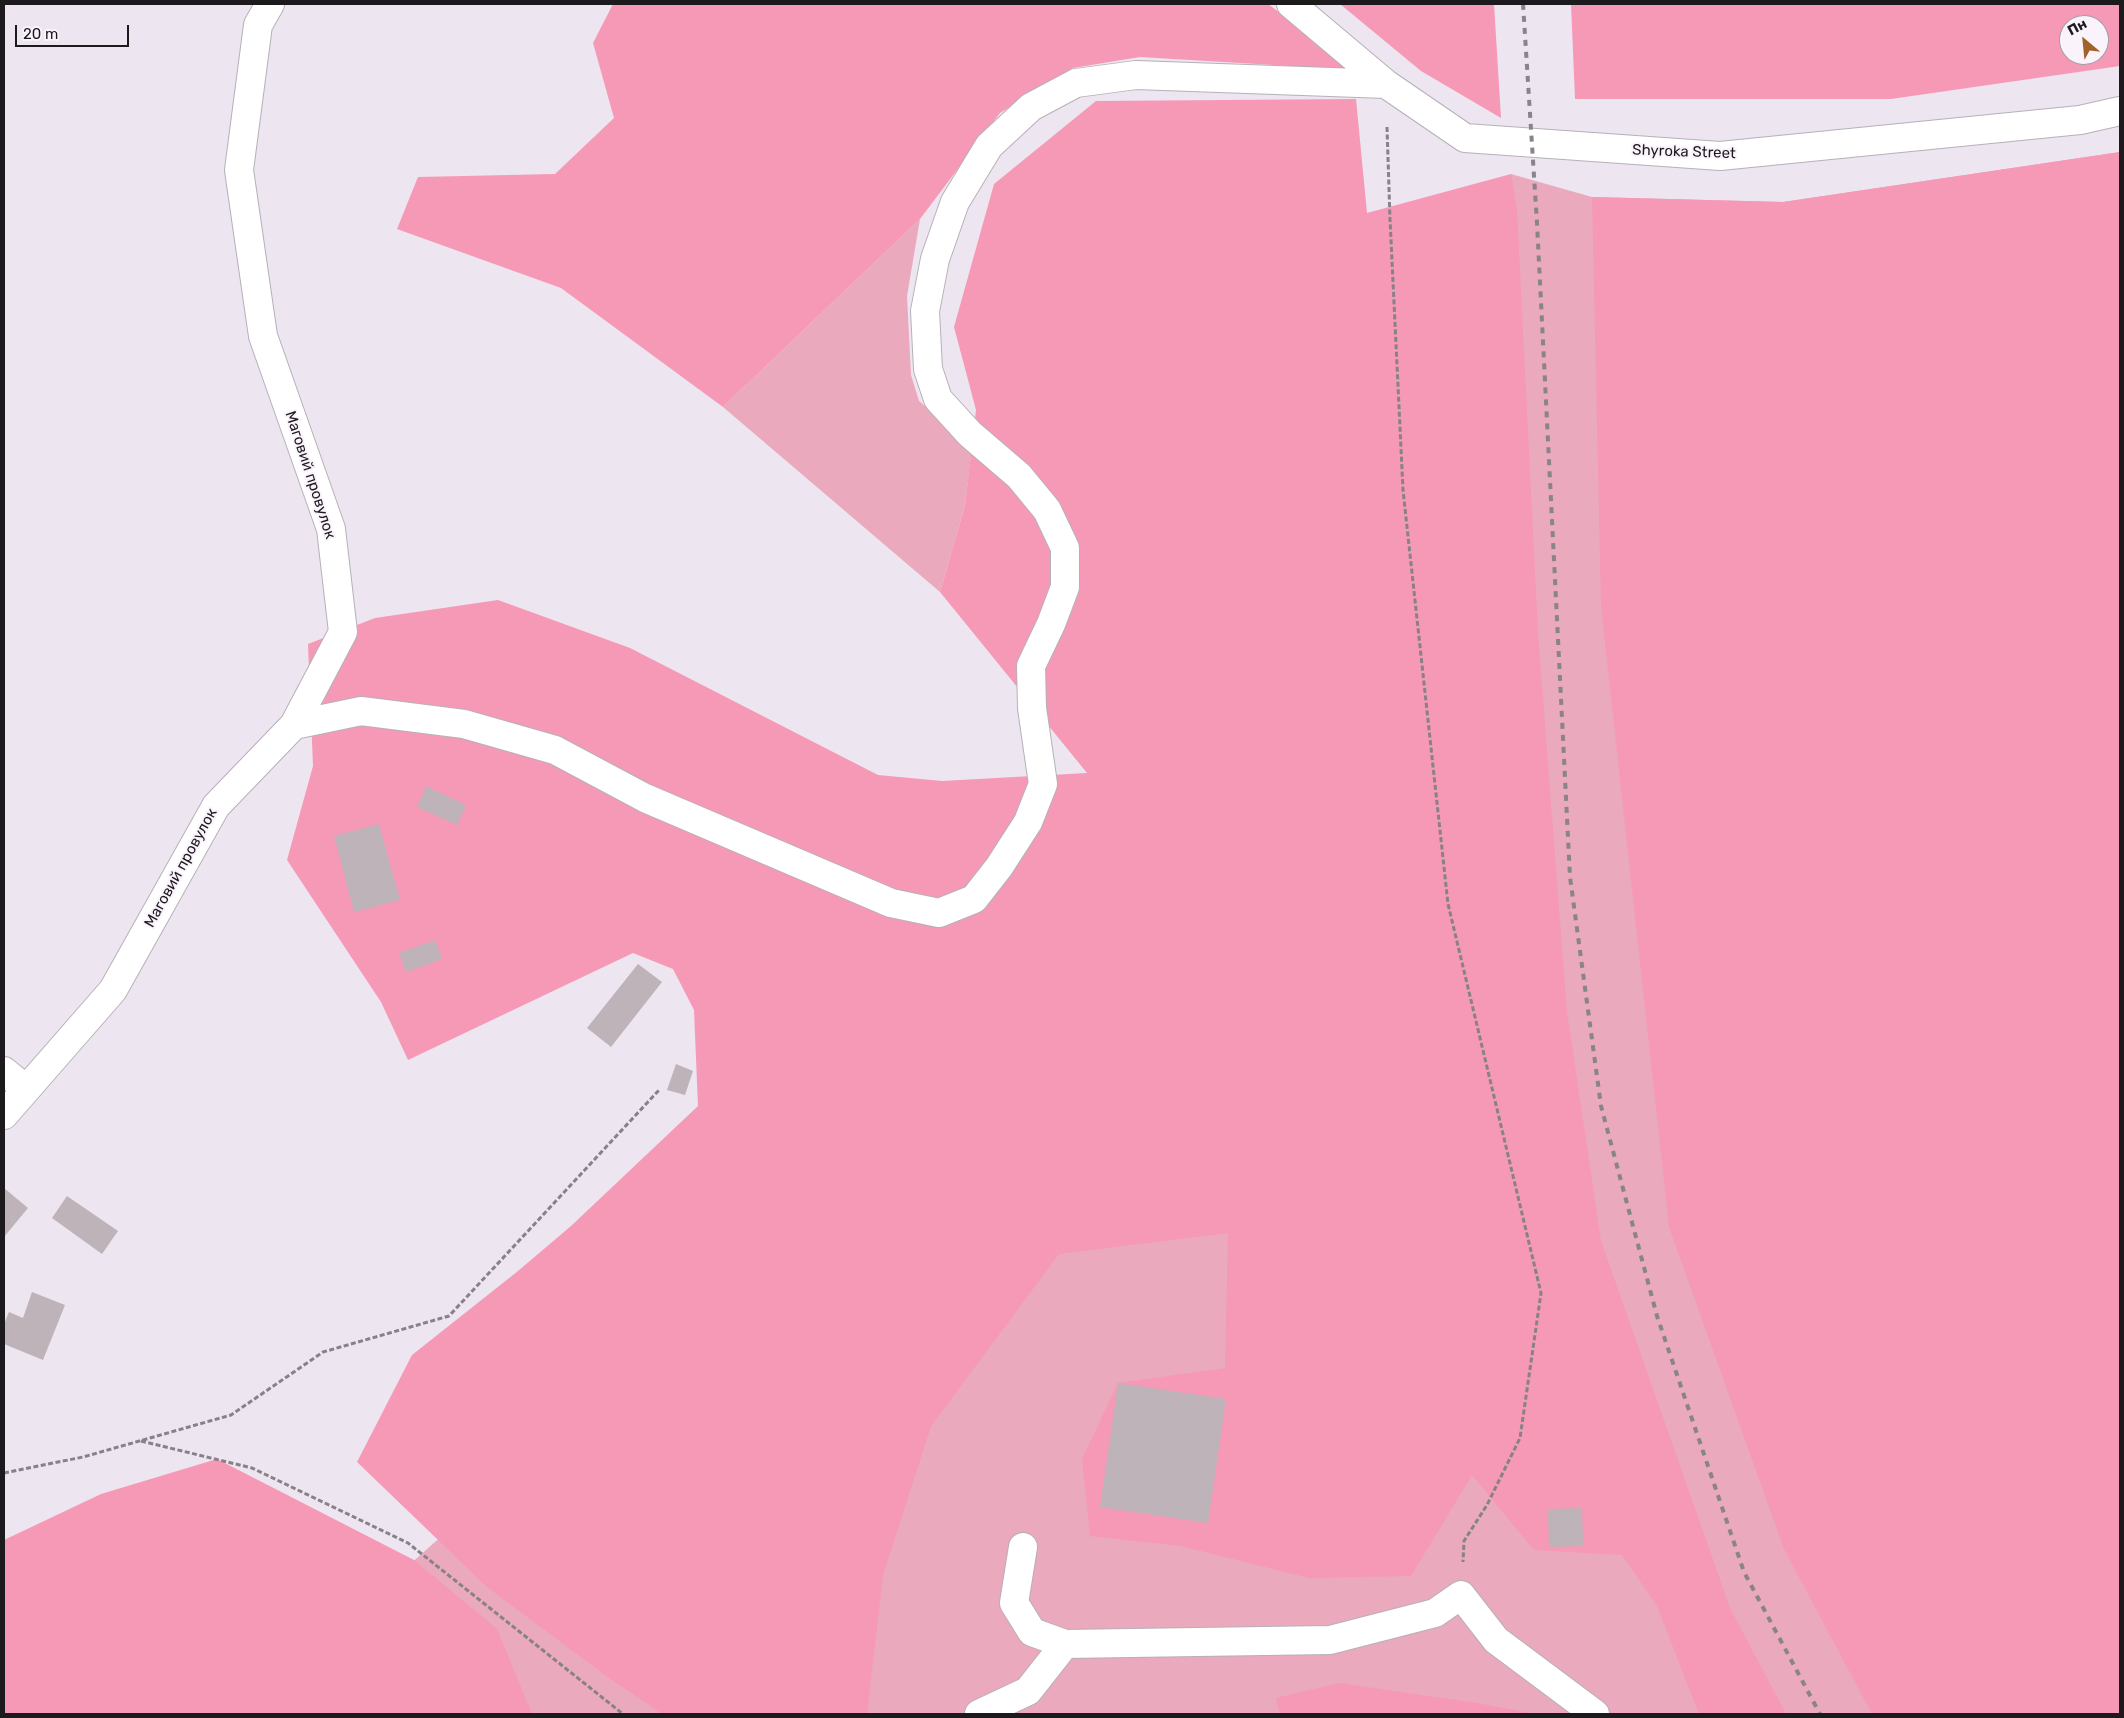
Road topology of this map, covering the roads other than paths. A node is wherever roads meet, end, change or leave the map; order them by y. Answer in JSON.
{"nodes":[{"id":1,"x":270,"y":4,"type":"edge"},
{"id":2,"x":1291,"y":4,"type":"edge"},
{"id":3,"x":1386,"y":84,"type":"junction"},
{"id":4,"x":2120,"y":111,"type":"edge"},
{"id":5,"x":294,"y":725,"type":"junction"},
{"id":6,"x":4,"y":1071,"type":"edge"},
{"id":7,"x":26,"y":1090,"type":"junction"},
{"id":8,"x":4,"y":1115,"type":"edge"},
{"id":9,"x":1023,"y":1547,"type":"dead end"},
{"id":10,"x":1065,"y":1644,"type":"junction"},
{"id":11,"x":1024,"y":1702,"type":"edge"},
{"id":12,"x":978,"y":1714,"type":"edge"},
{"id":13,"x":1595,"y":1714,"type":"edge"}],
"edges":[{"from":1,"to":5,"type":"street","name":"Маговий провулок"},
{"from":2,"to":3,"type":"street","name":"Shyroka Street"},
{"from":3,"to":4,"type":"street","name":"Shyroka Street"},
{"from":3,"to":5,"type":"street"},
{"from":5,"to":7,"type":"street","name":"Маговий провулок"},
{"from":6,"to":7,"type":"street"},
{"from":7,"to":8,"type":"street","name":"Маговий провулок"},
{"from":9,"to":10,"type":"street"},
{"from":10,"to":11,"type":"street"},
{"from":10,"to":13,"type":"street"},
{"from":11,"to":12,"type":"street"}]}
